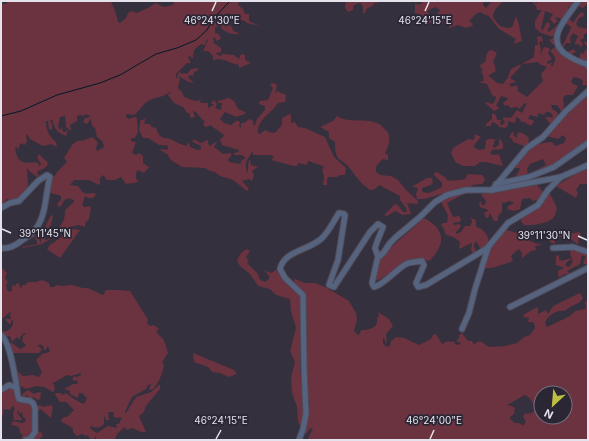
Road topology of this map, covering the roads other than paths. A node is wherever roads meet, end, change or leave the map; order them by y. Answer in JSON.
{"nodes":[{"id":1,"x":578,"y":1,"type":"edge"},
{"id":2,"x":588,"y":64,"type":"edge"},
{"id":3,"x":588,"y":91,"type":"edge"},
{"id":4,"x":588,"y":143,"type":"edge"},
{"id":5,"x":588,"y":165,"type":"edge"},
{"id":6,"x":562,"y":177,"type":"junction"},
{"id":7,"x":496,"y":184,"type":"junction"},
{"id":8,"x":492,"y":190,"type":"junction"},
{"id":9,"x":1,"y":208,"type":"edge"},
{"id":10,"x":488,"y":247,"type":"junction"},
{"id":11,"x":1,"y":248,"type":"edge"},
{"id":12,"x":553,"y":248,"type":"dead end"},
{"id":13,"x":588,"y":252,"type":"edge"},
{"id":14,"x":378,"y":256,"type":"junction"},
{"id":15,"x":588,"y":268,"type":"edge"},
{"id":16,"x":510,"y":307,"type":"dead end"},
{"id":17,"x":462,"y":328,"type":"dead end"},
{"id":18,"x":1,"y":335,"type":"edge"},
{"id":19,"x":17,"y":388,"type":"junction"},
{"id":20,"x":1,"y":390,"type":"edge"},
{"id":21,"x":26,"y":440,"type":"edge"},
{"id":22,"x":299,"y":440,"type":"edge"}],
"edges":[{"from":1,"to":2,"type":"street"},
{"from":3,"to":7,"type":"street"},
{"from":4,"to":7,"type":"street"},
{"from":5,"to":6,"type":"street"},
{"from":6,"to":8,"type":"street"},
{"from":6,"to":10,"type":"street"},
{"from":7,"to":8,"type":"street"},
{"from":8,"to":14,"type":"street"},
{"from":9,"to":11,"type":"street"},
{"from":10,"to":14,"type":"street"},
{"from":10,"to":17,"type":"street"},
{"from":12,"to":13,"type":"street"},
{"from":14,"to":22,"type":"street"},
{"from":15,"to":16,"type":"street"},
{"from":18,"to":19,"type":"street"},
{"from":19,"to":20,"type":"street"},
{"from":19,"to":21,"type":"street"}]}
